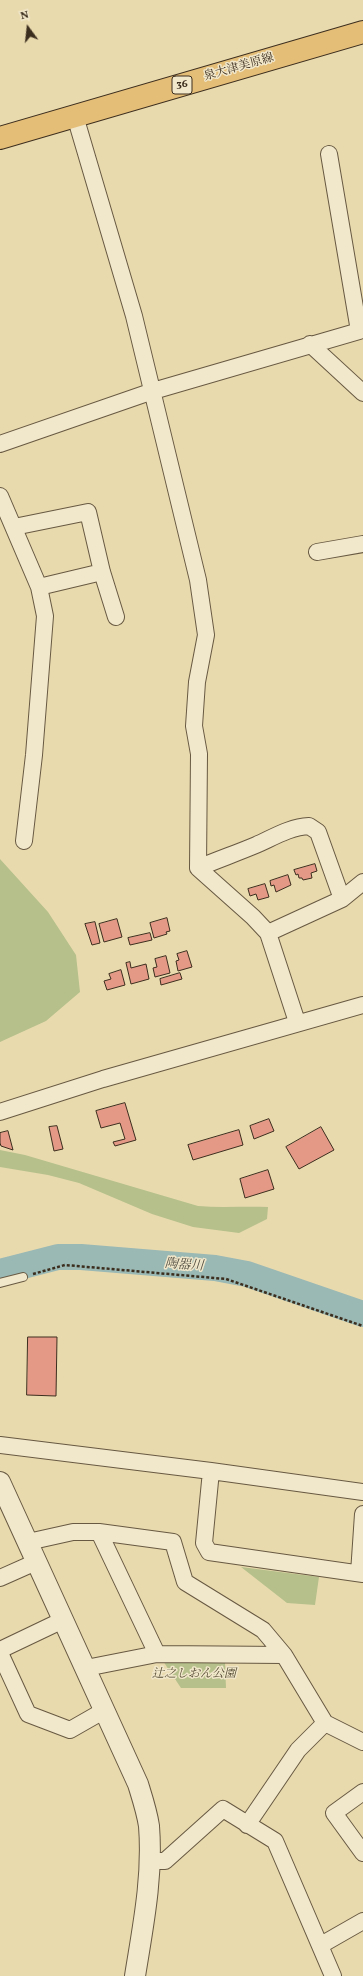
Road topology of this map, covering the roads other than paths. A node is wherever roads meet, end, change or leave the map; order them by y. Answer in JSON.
{"nodes":[{"id":1,"x":363,"y":32,"type":"edge"},
{"id":2,"x":75,"y":116,"type":"junction"},
{"id":3,"x":0,"y":138,"type":"edge"},
{"id":4,"x":329,"y":154,"type":"dead end"},
{"id":5,"x":361,"y":330,"type":"edge"},
{"id":6,"x":310,"y":344,"type":"junction"},
{"id":7,"x":153,"y":391,"type":"junction"},
{"id":8,"x":363,"y":393,"type":"edge"},
{"id":9,"x":0,"y":444,"type":"edge"},
{"id":10,"x":0,"y":496,"type":"edge"},
{"id":11,"x":14,"y":527,"type":"junction"},
{"id":12,"x":363,"y":544,"type":"edge"},
{"id":13,"x":317,"y":552,"type":"dead end"},
{"id":14,"x":102,"y":572,"type":"junction"},
{"id":15,"x":39,"y":587,"type":"junction"},
{"id":16,"x":116,"y":617,"type":"dead end"},
{"id":17,"x":24,"y":841,"type":"dead end"},
{"id":18,"x":198,"y":868,"type":"junction"},
{"id":19,"x":363,"y":882,"type":"edge"},
{"id":20,"x":342,"y":899,"type":"junction"},
{"id":21,"x":268,"y":933,"type":"junction"},
{"id":22,"x":363,"y":1005,"type":"edge"},
{"id":23,"x":297,"y":1022,"type":"junction"},
{"id":24,"x":0,"y":1112,"type":"edge"},
{"id":25,"x":23,"y":1277,"type":"road end"},
{"id":26,"x":0,"y":1283,"type":"edge"},
{"id":27,"x":0,"y":1445,"type":"edge"},
{"id":28,"x":211,"y":1471,"type":"junction"},
{"id":29,"x":0,"y":1482,"type":"edge"},
{"id":30,"x":363,"y":1492,"type":"edge"},
{"id":31,"x":4,"y":1505,"type":"edge"},
{"id":32,"x":363,"y":1514,"type":"edge"},
{"id":33,"x":99,"y":1532,"type":"junction"},
{"id":34,"x":28,"y":1542,"type":"junction"},
{"id":35,"x":36,"y":1562,"type":"junction"},
{"id":36,"x":361,"y":1573,"type":"edge"},
{"id":37,"x":0,"y":1578,"type":"edge"},
{"id":38,"x":63,"y":1620,"type":"junction"},
{"id":39,"x":0,"y":1650,"type":"edge"},
{"id":40,"x":0,"y":1653,"type":"edge"},
{"id":41,"x":157,"y":1654,"type":"junction"},
{"id":42,"x":284,"y":1655,"type":"junction"},
{"id":43,"x":86,"y":1668,"type":"junction"},
{"id":44,"x":105,"y":1710,"type":"junction"},
{"id":45,"x":325,"y":1723,"type":"junction"},
{"id":46,"x":363,"y":1742,"type":"edge"},
{"id":47,"x":363,"y":1792,"type":"edge"},
{"id":48,"x":247,"y":1825,"type":"junction"},
{"id":49,"x":363,"y":1853,"type":"edge"},
{"id":50,"x":150,"y":1861,"type":"junction"},
{"id":51,"x":363,"y":1921,"type":"edge"},
{"id":52,"x":321,"y":1945,"type":"junction"},
{"id":53,"x":135,"y":1976,"type":"edge"},
{"id":54,"x":333,"y":1976,"type":"edge"}],
"edges":[{"from":1,"to":2,"type":"main road","name":"泉大津美原線","number":"36"},
{"from":2,"to":3,"type":"main road","name":"泉大津美原線","number":"36"},
{"from":2,"to":7,"type":"street"},
{"from":4,"to":5,"type":"street"},
{"from":5,"to":6,"type":"street"},
{"from":6,"to":7,"type":"street"},
{"from":6,"to":8,"type":"street"},
{"from":7,"to":9,"type":"street"},
{"from":7,"to":18,"type":"street"},
{"from":10,"to":11,"type":"street"},
{"from":11,"to":14,"type":"street"},
{"from":11,"to":15,"type":"street"},
{"from":12,"to":13,"type":"street"},
{"from":14,"to":15,"type":"street"},
{"from":14,"to":16,"type":"street"},
{"from":15,"to":17,"type":"street"},
{"from":18,"to":20,"type":"street"},
{"from":18,"to":21,"type":"street"},
{"from":19,"to":20,"type":"street"},
{"from":20,"to":21,"type":"street"},
{"from":21,"to":23,"type":"street"},
{"from":22,"to":23,"type":"street"},
{"from":23,"to":24,"type":"street"},
{"from":25,"to":26,"type":"lane"},
{"from":27,"to":28,"type":"street"},
{"from":28,"to":30,"type":"street"},
{"from":28,"to":36,"type":"street"},
{"from":29,"to":31,"type":"street"},
{"from":31,"to":34,"type":"street"},
{"from":32,"to":36,"type":"street"},
{"from":33,"to":34,"type":"street"},
{"from":33,"to":41,"type":"street"},
{"from":33,"to":42,"type":"street"},
{"from":34,"to":35,"type":"street"},
{"from":35,"to":37,"type":"street"},
{"from":35,"to":38,"type":"street"},
{"from":38,"to":39,"type":"street"},
{"from":38,"to":43,"type":"street"},
{"from":40,"to":44,"type":"street"},
{"from":41,"to":42,"type":"street"},
{"from":41,"to":43,"type":"street"},
{"from":42,"to":45,"type":"street"},
{"from":43,"to":44,"type":"street"},
{"from":44,"to":50,"type":"street"},
{"from":45,"to":46,"type":"street"},
{"from":45,"to":48,"type":"street"},
{"from":47,"to":49,"type":"street"},
{"from":48,"to":50,"type":"street"},
{"from":48,"to":52,"type":"street"},
{"from":50,"to":53,"type":"street"},
{"from":51,"to":52,"type":"street"},
{"from":52,"to":54,"type":"street"}]}
